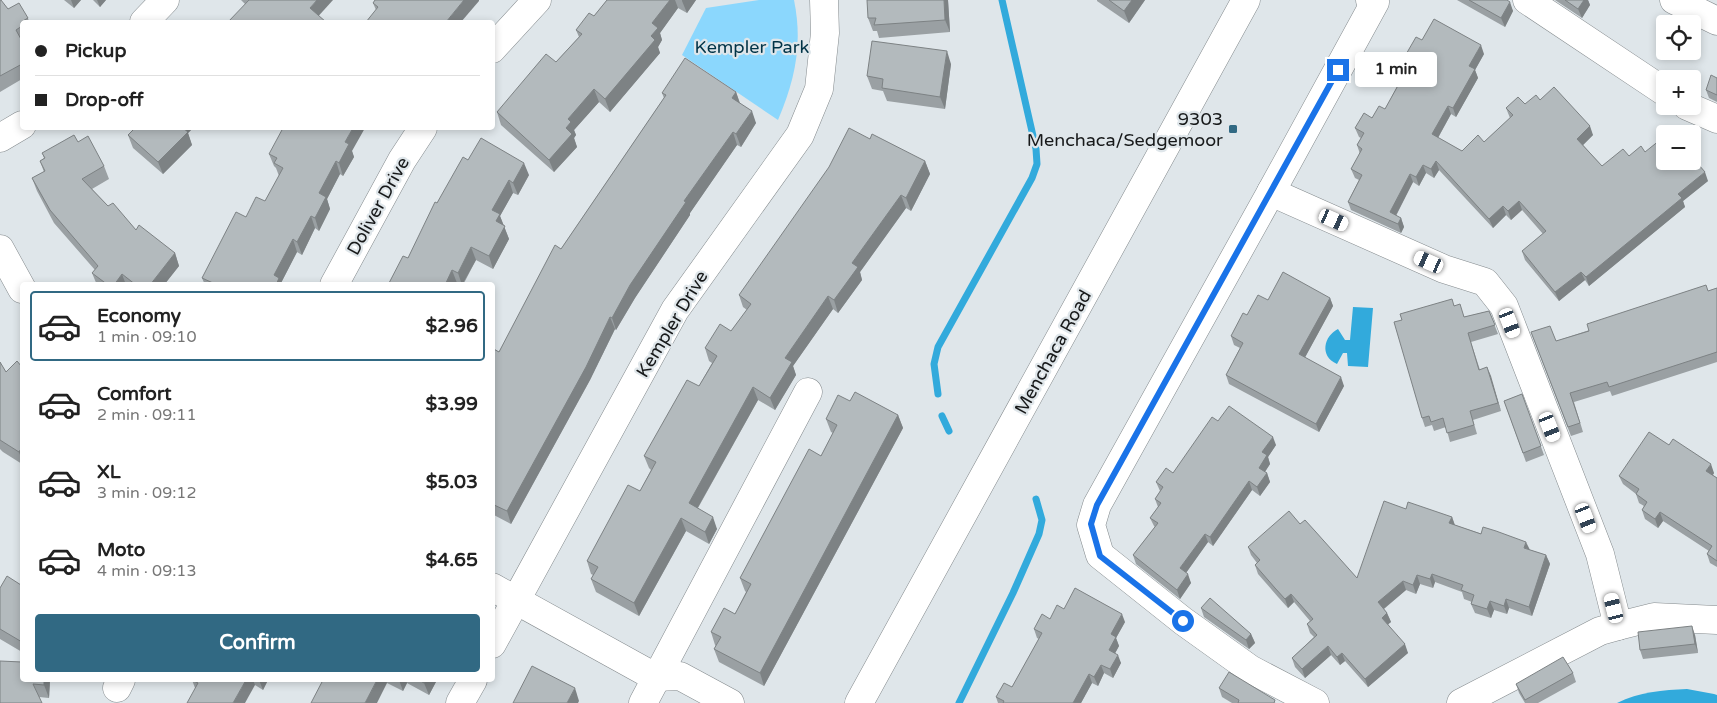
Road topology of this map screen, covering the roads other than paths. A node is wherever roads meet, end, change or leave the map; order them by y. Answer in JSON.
{"nodes":[{"id":1,"x":165,"y":0,"type":"edge"},
{"id":2,"x":536,"y":0,"type":"edge"},
{"id":3,"x":824,"y":0,"type":"edge"},
{"id":4,"x":1246,"y":0,"type":"edge"},
{"id":5,"x":1527,"y":0,"type":"edge"},
{"id":6,"x":1674,"y":0,"type":"edge"},
{"id":7,"x":1373,"y":1,"type":"edge"},
{"id":8,"x":146,"y":20,"type":"edge"},
{"id":9,"x":1717,"y":21,"type":"edge"},
{"id":10,"x":495,"y":46,"type":"edge"},
{"id":11,"x":1656,"y":86,"type":"edge"},
{"id":12,"x":1701,"y":112,"type":"edge"},
{"id":13,"x":1717,"y":119,"type":"edge"},
{"id":14,"x":20,"y":127,"type":"edge"},
{"id":15,"x":422,"y":130,"type":"edge"},
{"id":16,"x":0,"y":138,"type":"edge"},
{"id":17,"x":1271,"y":192,"type":"junction"},
{"id":18,"x":0,"y":249,"type":"edge"},
{"id":19,"x":336,"y":282,"type":"edge"},
{"id":20,"x":20,"y":285,"type":"edge"},
{"id":21,"x":808,"y":392,"type":"dead end"},
{"id":22,"x":495,"y":588,"type":"edge"},
{"id":23,"x":517,"y":600,"type":"junction"},
{"id":24,"x":1717,"y":620,"type":"edge"},
{"id":25,"x":1618,"y":626,"type":"junction"},
{"id":26,"x":495,"y":639,"type":"edge"},
{"id":27,"x":655,"y":678,"type":"junction"},
{"id":28,"x":472,"y":682,"type":"edge"},
{"id":29,"x":460,"y":703,"type":"edge"},
{"id":30,"x":643,"y":703,"type":"edge"},
{"id":31,"x":665,"y":703,"type":"edge"},
{"id":32,"x":730,"y":703,"type":"edge"},
{"id":33,"x":859,"y":703,"type":"edge"},
{"id":34,"x":1315,"y":703,"type":"edge"},
{"id":35,"x":1461,"y":703,"type":"edge"}],
"edges":[{"from":1,"to":8,"type":"street"},
{"from":2,"to":10,"type":"street"},
{"from":3,"to":23,"type":"street","name":"Kempler Drive"},
{"from":4,"to":33,"type":"street","name":"Menchaca Road"},
{"from":5,"to":11,"type":"street"},
{"from":6,"to":9,"type":"street"},
{"from":7,"to":17,"type":"street"},
{"from":12,"to":13,"type":"street"},
{"from":14,"to":16,"type":"street"},
{"from":15,"to":19,"type":"street","name":"Doliver Drive"},
{"from":17,"to":25,"type":"street"},
{"from":17,"to":34,"type":"street"},
{"from":18,"to":20,"type":"street"},
{"from":21,"to":27,"type":"street"},
{"from":22,"to":23,"type":"street"},
{"from":23,"to":26,"type":"street","name":"Kempler Drive"},
{"from":23,"to":27,"type":"street"},
{"from":24,"to":25,"type":"street"},
{"from":25,"to":35,"type":"street"},
{"from":27,"to":30,"type":"street"},
{"from":27,"to":31,"type":"street"},
{"from":27,"to":32,"type":"street"},
{"from":28,"to":29,"type":"street"}]}
